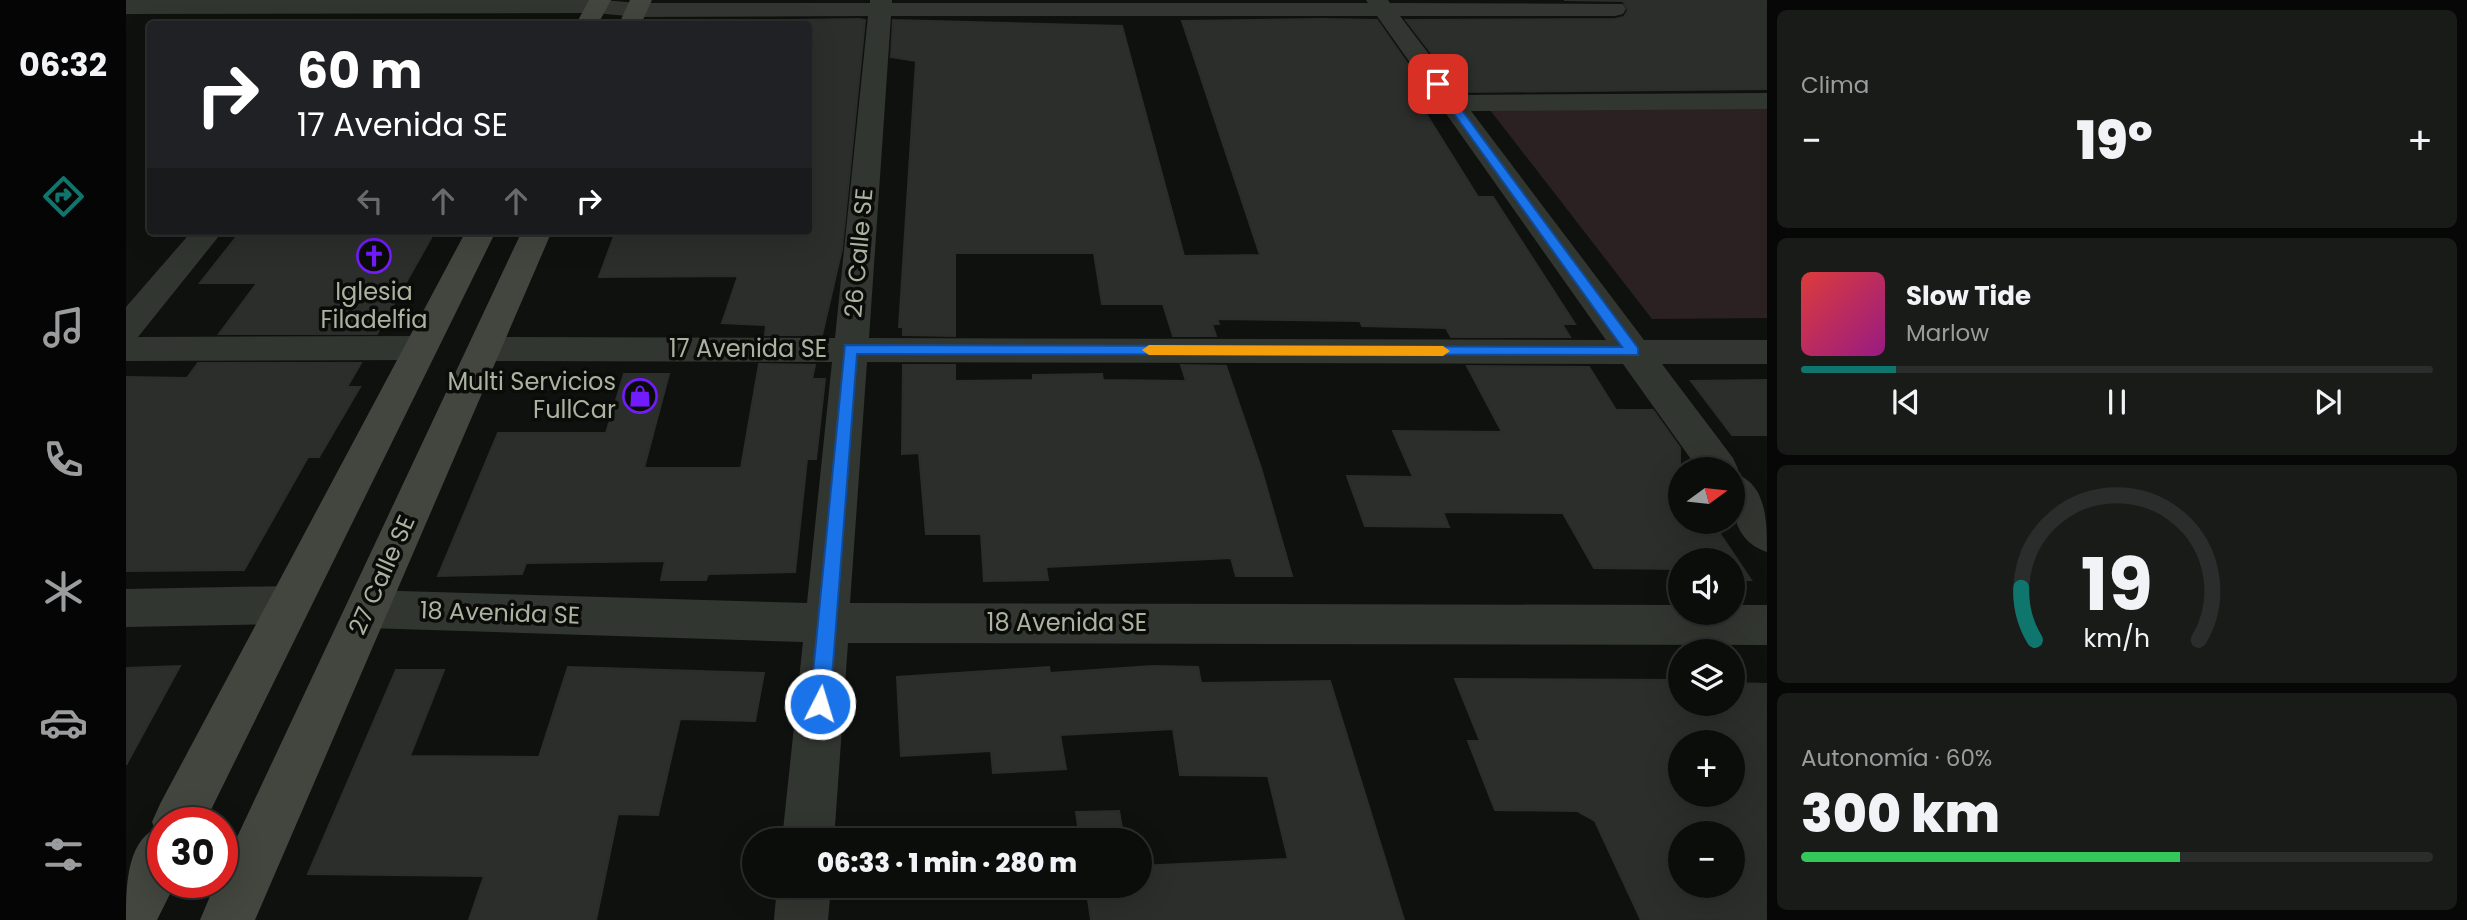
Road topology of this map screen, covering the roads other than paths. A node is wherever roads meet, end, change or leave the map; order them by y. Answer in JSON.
{"nodes":[{"id":1,"x":400,"y":3,"type":"edge"},
{"id":2,"x":880,"y":4,"type":"edge"},
{"id":3,"x":1380,"y":4,"type":"edge"},
{"id":4,"x":126,"y":7,"type":"edge"},
{"id":5,"x":1615,"y":9,"type":"dead end"},
{"id":6,"x":594,"y":10,"type":"edge"},
{"id":7,"x":636,"y":11,"type":"edge"},
{"id":8,"x":385,"y":21,"type":"edge"},
{"id":9,"x":1767,"y":100,"type":"edge"},
{"id":10,"x":1451,"y":103,"type":"junction"},
{"id":11,"x":205,"y":235,"type":"edge"},
{"id":12,"x":479,"y":235,"type":"edge"},
{"id":13,"x":535,"y":235,"type":"edge"},
{"id":14,"x":126,"y":329,"type":"edge"},
{"id":15,"x":421,"y":348,"type":"junction"},
{"id":16,"x":126,"y":349,"type":"edge"},
{"id":17,"x":484,"y":349,"type":"junction"},
{"id":18,"x":850,"y":349,"type":"junction"},
{"id":19,"x":1633,"y":352,"type":"junction"},
{"id":20,"x":1767,"y":352,"type":"edge"},
{"id":21,"x":1710,"y":457,"type":"edge"},
{"id":22,"x":1745,"y":505,"type":"edge"},
{"id":23,"x":1767,"y":535,"type":"edge"},
{"id":24,"x":289,"y":606,"type":"junction"},
{"id":25,"x":126,"y":608,"type":"edge"},
{"id":26,"x":367,"y":608,"type":"junction"},
{"id":27,"x":827,"y":623,"type":"junction"},
{"id":28,"x":1767,"y":625,"type":"edge"},
{"id":29,"x":186,"y":807,"type":"edge"},
{"id":30,"x":809,"y":828,"type":"edge"},
{"id":31,"x":147,"y":883,"type":"edge"},
{"id":32,"x":803,"y":898,"type":"edge"},
{"id":33,"x":128,"y":920,"type":"edge"},
{"id":34,"x":227,"y":920,"type":"edge"},
{"id":35,"x":801,"y":920,"type":"edge"}],
"edges":[{"from":1,"to":4,"type":"street"},
{"from":1,"to":6,"type":"street"},
{"from":1,"to":8,"type":"street"},
{"from":2,"to":3,"type":"street"},
{"from":2,"to":7,"type":"street"},
{"from":2,"to":18,"type":"street","name":"26 Calle SE"},
{"from":3,"to":5,"type":"street"},
{"from":3,"to":10,"type":"street"},
{"from":6,"to":7,"type":"street"},
{"from":9,"to":10,"type":"street"},
{"from":10,"to":19,"type":"street"},
{"from":11,"to":14,"type":"street"},
{"from":12,"to":15,"type":"main road"},
{"from":13,"to":17,"type":"main road","name":"27 Calle SE"},
{"from":15,"to":16,"type":"street"},
{"from":15,"to":24,"type":"main road"},
{"from":17,"to":18,"type":"street","name":"17 Avenida SE"},
{"from":17,"to":26,"type":"main road","name":"27 Calle SE"},
{"from":18,"to":19,"type":"street","name":"17 Avenida SE"},
{"from":18,"to":27,"type":"street","name":"26 Calle SE"},
{"from":19,"to":20,"type":"street","name":"17 Avenida SE"},
{"from":19,"to":21,"type":"street"},
{"from":22,"to":23,"type":"street"},
{"from":24,"to":25,"type":"street"},
{"from":24,"to":29,"type":"main road"},
{"from":26,"to":27,"type":"street","name":"18 Avenida SE"},
{"from":26,"to":34,"type":"main road","name":"27 Calle SE"},
{"from":27,"to":28,"type":"street","name":"18 Avenida SE"},
{"from":27,"to":30,"type":"street","name":"26 Calle SE"},
{"from":31,"to":33,"type":"main road"},
{"from":32,"to":35,"type":"street"}]}
